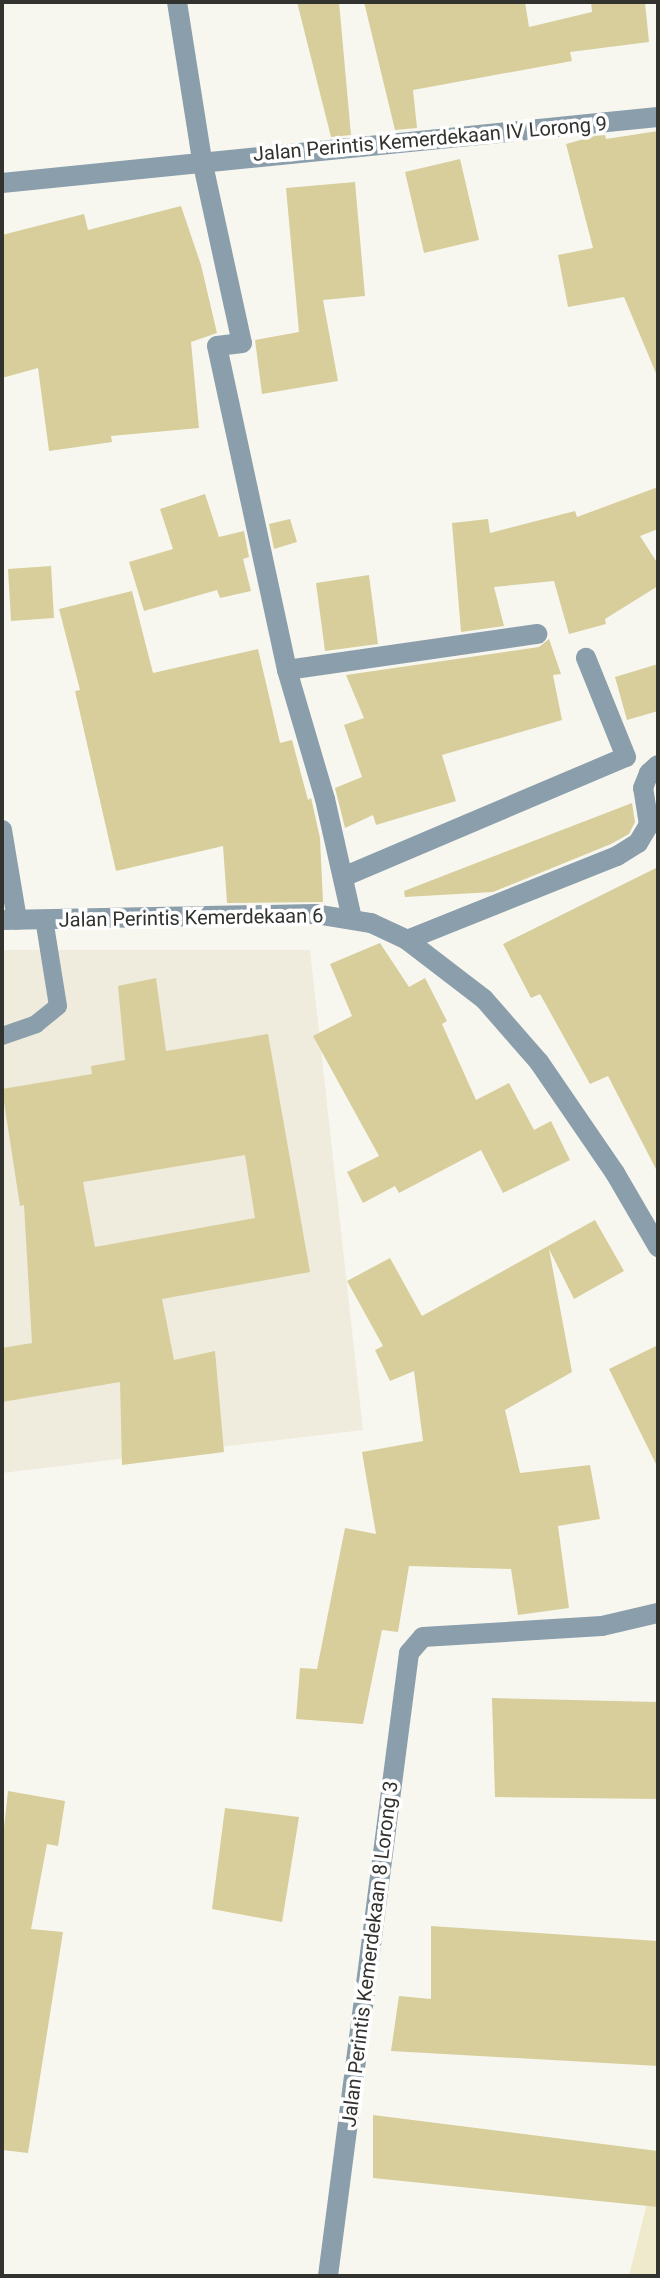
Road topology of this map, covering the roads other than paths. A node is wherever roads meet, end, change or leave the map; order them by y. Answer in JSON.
{"nodes":[{"id":1,"x":177,"y":2,"type":"edge"},
{"id":2,"x":658,"y":117,"type":"edge"},
{"id":3,"x":202,"y":160,"type":"junction"},
{"id":4,"x":2,"y":183,"type":"edge"},
{"id":5,"x":537,"y":634,"type":"dead end"},
{"id":6,"x":586,"y":658,"type":"dead end"},
{"id":7,"x":287,"y":670,"type":"junction"},
{"id":8,"x":658,"y":765,"type":"edge"},
{"id":9,"x":2,"y":830,"type":"edge"},
{"id":10,"x":343,"y":877,"type":"junction"},
{"id":11,"x":44,"y":919,"type":"junction"},
{"id":12,"x":352,"y":919,"type":"junction"},
{"id":13,"x":10,"y":920,"type":"edge"},
{"id":14,"x":407,"y":940,"type":"junction"},
{"id":15,"x":2,"y":1036,"type":"edge"},
{"id":16,"x":658,"y":1247,"type":"edge"},
{"id":17,"x":658,"y":1613,"type":"edge"},
{"id":18,"x":328,"y":2276,"type":"edge"}],
"edges":[{"from":1,"to":3,"type":"street"},
{"from":2,"to":3,"type":"street","name":"Jalan Perintis Kemerdekaan IV Lorong 9"},
{"from":3,"to":4,"type":"street","name":"Jalan Perintis Kemerdekaan IV Lorong 9"},
{"from":3,"to":7,"type":"street"},
{"from":5,"to":7,"type":"street"},
{"from":6,"to":10,"type":"street"},
{"from":7,"to":10,"type":"street"},
{"from":8,"to":14,"type":"street"},
{"from":9,"to":13,"type":"street"},
{"from":10,"to":12,"type":"street"},
{"from":11,"to":12,"type":"street","name":"Jalan Perintis Kemerdekaan 6"},
{"from":11,"to":13,"type":"street","name":"Jalan Perintis Kemerdekaan 6"},
{"from":11,"to":15,"type":"lane"},
{"from":12,"to":14,"type":"street","name":"Jalan Perintis Kemerdekaan 6"},
{"from":14,"to":16,"type":"street","name":"Jalan Perintis Kemerdekaan 6"},
{"from":17,"to":18,"type":"street","name":"Jalan Perintis Kemerdekaan 8 Lorong 3"}]}
